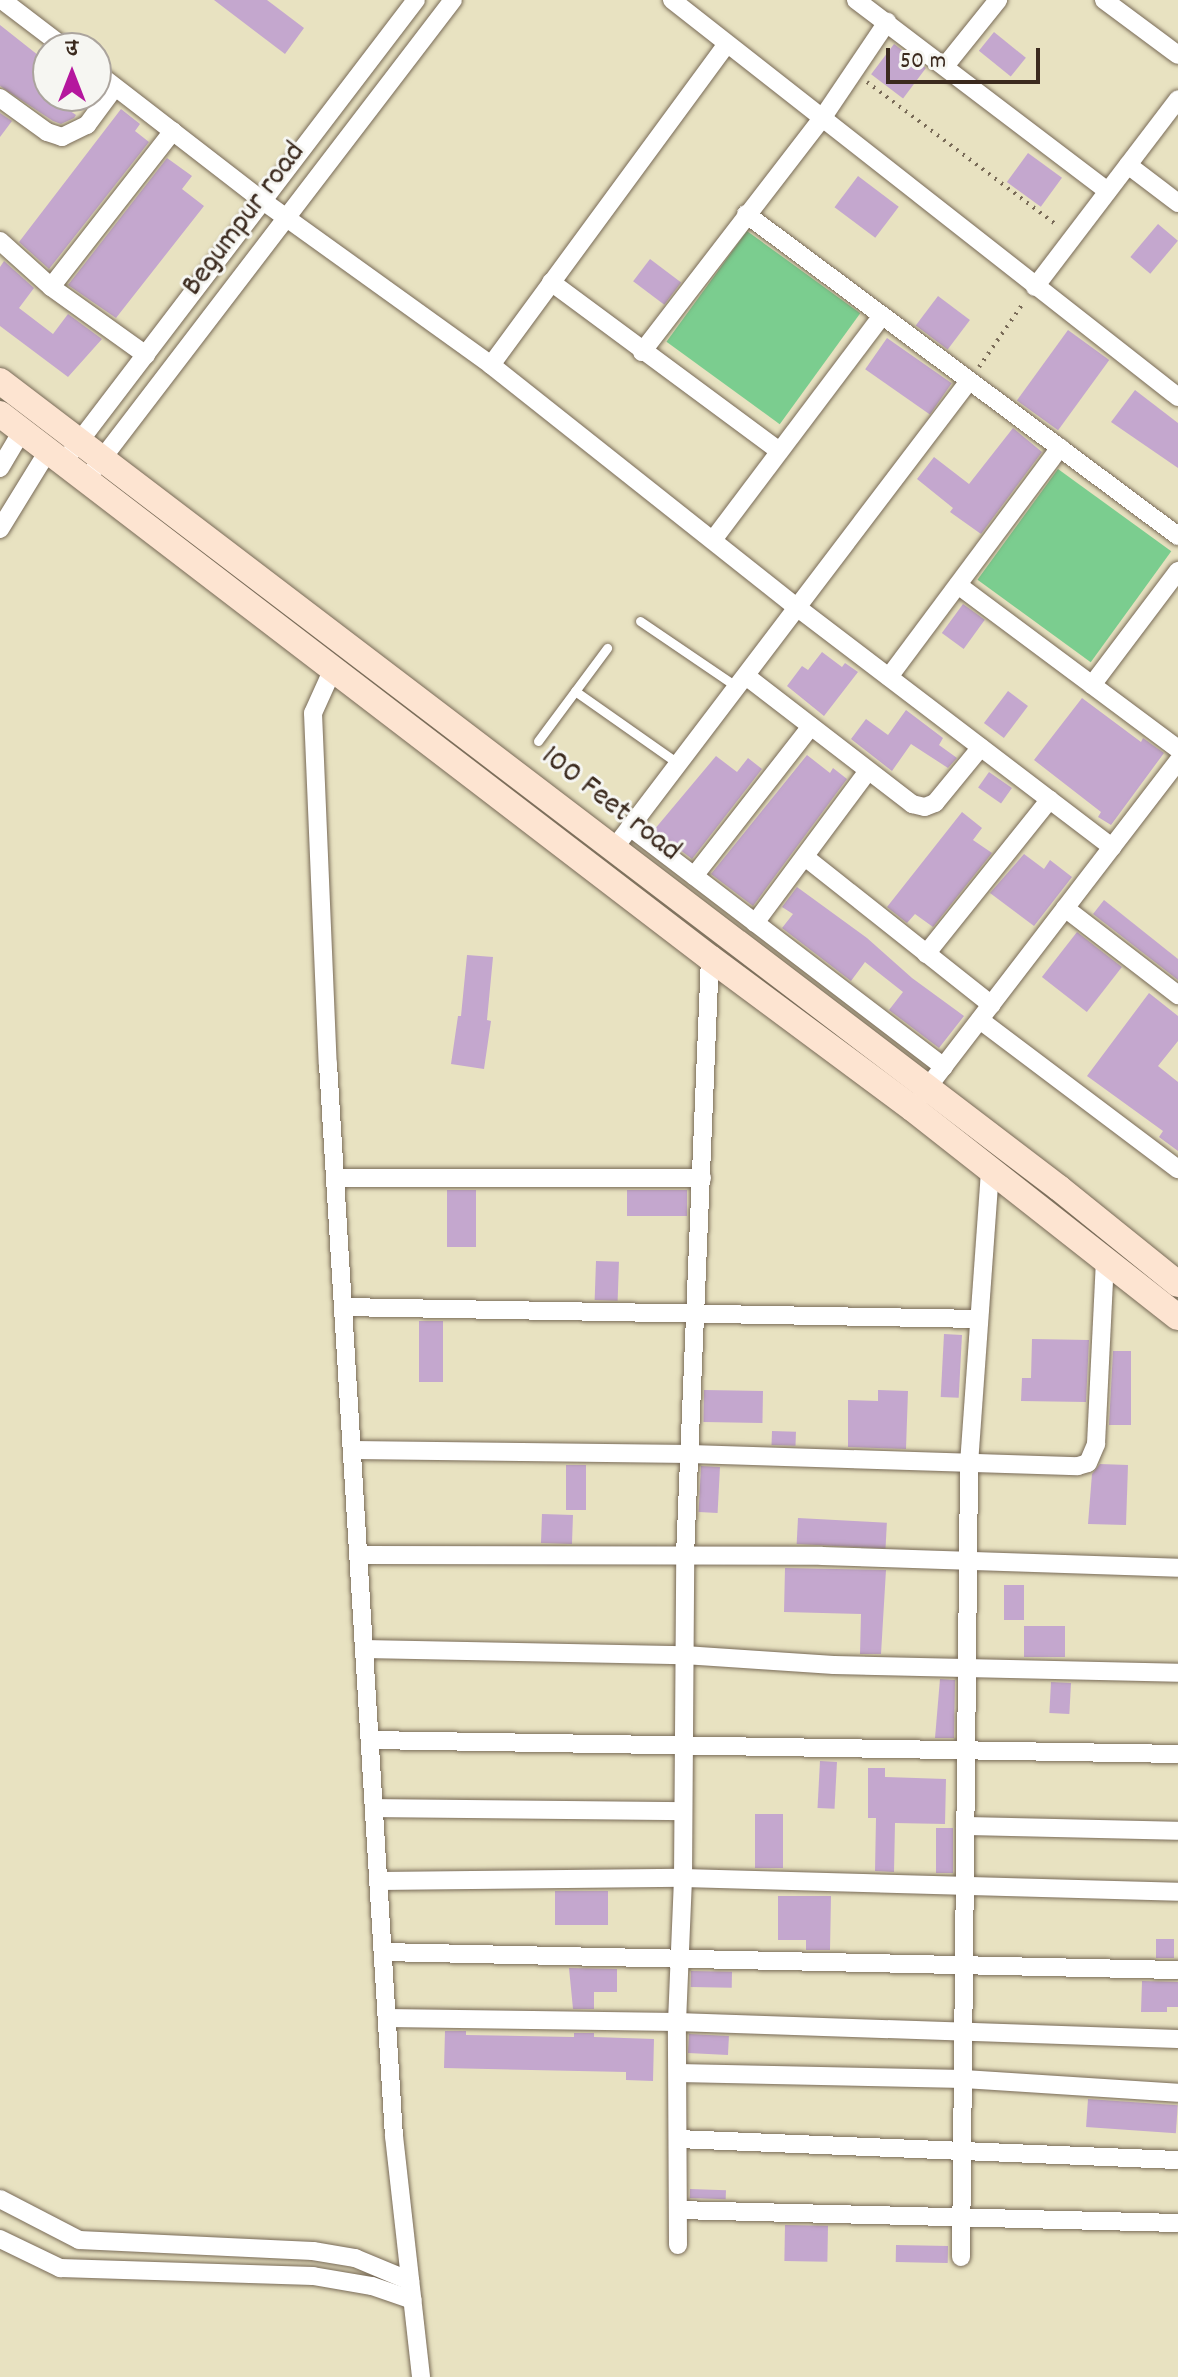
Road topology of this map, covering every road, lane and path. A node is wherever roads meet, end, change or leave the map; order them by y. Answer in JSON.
{"nodes":[{"id":1,"x":2,"y":0,"type":"edge"},
{"id":2,"x":416,"y":0,"type":"edge"},
{"id":3,"x":453,"y":0,"type":"edge"},
{"id":4,"x":672,"y":0,"type":"edge"},
{"id":5,"x":856,"y":0,"type":"edge"},
{"id":6,"x":998,"y":0,"type":"edge"},
{"id":7,"x":1104,"y":0,"type":"edge"},
{"id":8,"x":887,"y":22,"type":"junction"},
{"id":9,"x":44,"y":32,"type":"edge"},
{"id":10,"x":727,"y":44,"type":"junction"},
{"id":11,"x":1178,"y":55,"type":"edge"},
{"id":12,"x":945,"y":66,"type":"junction"},
{"id":13,"x":853,"y":71,"type":"junction"},
{"id":14,"x":112,"y":85,"type":"edge"},
{"id":15,"x":115,"y":87,"type":"junction"},
{"id":16,"x":0,"y":98,"type":"edge"},
{"id":17,"x":1178,"y":99,"type":"edge"},
{"id":18,"x":823,"y":117,"type":"junction"},
{"id":19,"x":173,"y":131,"type":"junction"},
{"id":20,"x":1128,"y":165,"type":"junction"},
{"id":21,"x":1108,"y":191,"type":"junction"},
{"id":22,"x":263,"y":201,"type":"junction"},
{"id":23,"x":1178,"y":203,"type":"edge"},
{"id":24,"x":746,"y":214,"type":"junction"},
{"id":25,"x":285,"y":217,"type":"junction"},
{"id":26,"x":1073,"y":237,"type":"junction"},
{"id":27,"x":0,"y":241,"type":"edge"},
{"id":28,"x":551,"y":282,"type":"junction"},
{"id":29,"x":51,"y":287,"type":"junction"},
{"id":30,"x":1035,"y":287,"type":"junction"},
{"id":31,"x":881,"y":317,"type":"junction"},
{"id":32,"x":642,"y":352,"type":"junction"},
{"id":33,"x":146,"y":355,"type":"junction"},
{"id":34,"x":491,"y":365,"type":"junction"},
{"id":35,"x":1178,"y":371,"type":"edge"},
{"id":36,"x":0,"y":381,"type":"edge"},
{"id":37,"x":969,"y":381,"type":"junction"},
{"id":38,"x":1172,"y":392,"type":"edge"},
{"id":39,"x":0,"y":414,"type":"edge"},
{"id":40,"x":22,"y":431,"type":"junction"},
{"id":41,"x":80,"y":440,"type":"junction"},
{"id":42,"x":1060,"y":448,"type":"junction"},
{"id":43,"x":779,"y":451,"type":"junction"},
{"id":44,"x":56,"y":457,"type":"junction"},
{"id":45,"x":0,"y":468,"type":"edge"},
{"id":46,"x":94,"y":468,"type":"junction"},
{"id":47,"x":0,"y":529,"type":"edge"},
{"id":48,"x":1178,"y":536,"type":"edge"},
{"id":49,"x":713,"y":540,"type":"junction"},
{"id":50,"x":1178,"y":571,"type":"edge"},
{"id":51,"x":958,"y":585,"type":"junction"},
{"id":52,"x":798,"y":608,"type":"junction"},
{"id":53,"x":640,"y":621,"type":"dead end"},
{"id":54,"x":607,"y":648,"type":"dead end"},
{"id":55,"x":332,"y":671,"type":"junction"},
{"id":56,"x":889,"y":677,"type":"junction"},
{"id":57,"x":742,"y":681,"type":"junction"},
{"id":58,"x":1092,"y":685,"type":"junction"},
{"id":59,"x":575,"y":691,"type":"junction"},
{"id":60,"x":811,"y":726,"type":"junction"},
{"id":61,"x":538,"y":741,"type":"dead end"},
{"id":62,"x":981,"y":747,"type":"junction"},
{"id":63,"x":1178,"y":749,"type":"edge"},
{"id":64,"x":1178,"y":761,"type":"edge"},
{"id":65,"x":679,"y":764,"type":"junction"},
{"id":66,"x":868,"y":771,"type":"junction"},
{"id":67,"x":1050,"y":799,"type":"junction"},
{"id":68,"x":630,"y":827,"type":"junction"},
{"id":69,"x":1112,"y":847,"type":"junction"},
{"id":70,"x":612,"y":851,"type":"junction"},
{"id":71,"x":805,"y":857,"type":"junction"},
{"id":72,"x":694,"y":876,"type":"junction"},
{"id":73,"x":1065,"y":908,"type":"junction"},
{"id":74,"x":755,"y":923,"type":"junction"},
{"id":75,"x":926,"y":954,"type":"junction"},
{"id":76,"x":710,"y":958,"type":"junction"},
{"id":77,"x":1177,"y":993,"type":"edge"},
{"id":78,"x":992,"y":1005,"type":"junction"},
{"id":79,"x":980,"y":1020,"type":"junction"},
{"id":80,"x":944,"y":1067,"type":"junction"},
{"id":81,"x":919,"y":1098,"type":"junction"},
{"id":82,"x":1178,"y":1169,"type":"edge"},
{"id":83,"x":990,"y":1172,"type":"junction"},
{"id":84,"x":335,"y":1178,"type":"junction"},
{"id":85,"x":702,"y":1178,"type":"junction"},
{"id":86,"x":1105,"y":1261,"type":"junction"},
{"id":87,"x":1178,"y":1284,"type":"edge"},
{"id":88,"x":343,"y":1307,"type":"junction"},
{"id":89,"x":695,"y":1316,"type":"junction"},
{"id":90,"x":1178,"y":1317,"type":"edge"},
{"id":91,"x":977,"y":1319,"type":"junction"},
{"id":92,"x":353,"y":1450,"type":"junction"},
{"id":93,"x":690,"y":1454,"type":"junction"},
{"id":94,"x":969,"y":1464,"type":"junction"},
{"id":95,"x":360,"y":1555,"type":"junction"},
{"id":96,"x":685,"y":1556,"type":"junction"},
{"id":97,"x":967,"y":1561,"type":"junction"},
{"id":98,"x":1178,"y":1568,"type":"edge"},
{"id":99,"x":364,"y":1649,"type":"junction"},
{"id":100,"x":684,"y":1655,"type":"junction"},
{"id":101,"x":966,"y":1668,"type":"junction"},
{"id":102,"x":1178,"y":1673,"type":"edge"},
{"id":103,"x":370,"y":1740,"type":"junction"},
{"id":104,"x":683,"y":1744,"type":"junction"},
{"id":105,"x":967,"y":1751,"type":"junction"},
{"id":106,"x":1178,"y":1754,"type":"edge"},
{"id":107,"x":376,"y":1808,"type":"junction"},
{"id":108,"x":682,"y":1811,"type":"junction"},
{"id":109,"x":965,"y":1826,"type":"junction"},
{"id":110,"x":1178,"y":1831,"type":"edge"},
{"id":111,"x":683,"y":1878,"type":"junction"},
{"id":112,"x":379,"y":1881,"type":"junction"},
{"id":113,"x":967,"y":1888,"type":"junction"},
{"id":114,"x":1178,"y":1892,"type":"edge"},
{"id":115,"x":383,"y":1952,"type":"junction"},
{"id":116,"x":679,"y":1957,"type":"junction"},
{"id":117,"x":966,"y":1968,"type":"junction"},
{"id":118,"x":1178,"y":1970,"type":"edge"},
{"id":119,"x":387,"y":2018,"type":"junction"},
{"id":120,"x":677,"y":2022,"type":"junction"},
{"id":121,"x":965,"y":2031,"type":"junction"},
{"id":122,"x":1178,"y":2039,"type":"edge"},
{"id":123,"x":678,"y":2073,"type":"junction"},
{"id":124,"x":964,"y":2079,"type":"junction"},
{"id":125,"x":1178,"y":2093,"type":"edge"},
{"id":126,"x":678,"y":2139,"type":"junction"},
{"id":127,"x":963,"y":2151,"type":"junction"},
{"id":128,"x":1178,"y":2160,"type":"edge"},
{"id":129,"x":0,"y":2199,"type":"edge"},
{"id":130,"x":678,"y":2210,"type":"junction"},
{"id":131,"x":961,"y":2217,"type":"junction"},
{"id":132,"x":1178,"y":2223,"type":"edge"},
{"id":133,"x":0,"y":2239,"type":"edge"},
{"id":134,"x":678,"y":2245,"type":"dead end"},
{"id":135,"x":961,"y":2257,"type":"dead end"},
{"id":136,"x":410,"y":2281,"type":"junction"},
{"id":137,"x":413,"y":2300,"type":"junction"},
{"id":138,"x":421,"y":2377,"type":"edge"}],
"edges":[{"from":1,"to":9,"type":"street"},
{"from":2,"to":22,"type":"street","name":"Begumpur road"},
{"from":3,"to":25,"type":"street","name":"Begumpur road"},
{"from":4,"to":10,"type":"street"},
{"from":5,"to":8,"type":"street"},
{"from":6,"to":12,"type":"street"},
{"from":7,"to":11,"type":"street"},
{"from":8,"to":12,"type":"street"},
{"from":8,"to":13,"type":"street"},
{"from":10,"to":18,"type":"street"},
{"from":10,"to":28,"type":"street"},
{"from":12,"to":21,"type":"street"},
{"from":13,"to":18,"type":"street"},
{"from":13,"to":26,"type":"path"},
{"from":14,"to":15,"type":"street"},
{"from":15,"to":16,"type":"street"},
{"from":15,"to":19,"type":"street"},
{"from":17,"to":20,"type":"street"},
{"from":18,"to":24,"type":"street"},
{"from":18,"to":30,"type":"street"},
{"from":19,"to":22,"type":"street"},
{"from":19,"to":29,"type":"street"},
{"from":20,"to":21,"type":"street"},
{"from":20,"to":23,"type":"street"},
{"from":21,"to":26,"type":"street"},
{"from":22,"to":25,"type":"street"},
{"from":22,"to":33,"type":"street","name":"Begumpur road"},
{"from":24,"to":31,"type":"street"},
{"from":24,"to":32,"type":"street"},
{"from":25,"to":34,"type":"street"},
{"from":25,"to":46,"type":"street","name":"Begumpur road"},
{"from":26,"to":30,"type":"street"},
{"from":27,"to":29,"type":"street"},
{"from":28,"to":32,"type":"street"},
{"from":28,"to":34,"type":"street"},
{"from":29,"to":33,"type":"street"},
{"from":30,"to":37,"type":"path"},
{"from":30,"to":38,"type":"street"},
{"from":31,"to":37,"type":"street"},
{"from":31,"to":43,"type":"street"},
{"from":32,"to":43,"type":"street"},
{"from":33,"to":41,"type":"street","name":"Begumpur road"},
{"from":34,"to":49,"type":"street"},
{"from":35,"to":38,"type":"street"},
{"from":36,"to":41,"type":"street","name":"100 Feet road"},
{"from":37,"to":42,"type":"street"},
{"from":37,"to":52,"type":"street"},
{"from":39,"to":40,"type":"street","name":"100 Feet road"},
{"from":40,"to":44,"type":"street","name":"100 Feet road"},
{"from":40,"to":45,"type":"street"},
{"from":41,"to":44,"type":"street","name":"Begumpur road"},
{"from":41,"to":46,"type":"street","name":"100 Feet road"},
{"from":42,"to":48,"type":"street"},
{"from":42,"to":51,"type":"street"},
{"from":43,"to":49,"type":"street"},
{"from":44,"to":46,"type":"street","name":"100 Feet road"},
{"from":44,"to":47,"type":"street","name":"Begumpur road"},
{"from":46,"to":55,"type":"street","name":"100 Feet road"},
{"from":46,"to":70,"type":"street","name":"100 Feet road"},
{"from":49,"to":52,"type":"street"},
{"from":50,"to":58,"type":"street"},
{"from":51,"to":56,"type":"street"},
{"from":51,"to":58,"type":"street"},
{"from":52,"to":56,"type":"street"},
{"from":52,"to":57,"type":"street"},
{"from":53,"to":57,"type":"lane"},
{"from":54,"to":59,"type":"lane"},
{"from":55,"to":76,"type":"street","name":"100 Feet road"},
{"from":55,"to":84,"type":"street"},
{"from":56,"to":62,"type":"street"},
{"from":57,"to":60,"type":"street"},
{"from":57,"to":65,"type":"street"},
{"from":58,"to":63,"type":"street"},
{"from":59,"to":61,"type":"lane"},
{"from":59,"to":65,"type":"lane"},
{"from":60,"to":66,"type":"street"},
{"from":60,"to":72,"type":"street"},
{"from":62,"to":66,"type":"street"},
{"from":62,"to":67,"type":"street"},
{"from":64,"to":69,"type":"street"},
{"from":65,"to":68,"type":"street"},
{"from":66,"to":71,"type":"street"},
{"from":67,"to":69,"type":"street"},
{"from":67,"to":75,"type":"street"},
{"from":68,"to":70,"type":"street"},
{"from":68,"to":72,"type":"street"},
{"from":69,"to":73,"type":"street"},
{"from":70,"to":81,"type":"street","name":"100 Feet road"},
{"from":71,"to":74,"type":"street"},
{"from":71,"to":75,"type":"street"},
{"from":72,"to":74,"type":"street"},
{"from":73,"to":77,"type":"street"},
{"from":73,"to":78,"type":"street"},
{"from":74,"to":80,"type":"street"},
{"from":75,"to":78,"type":"street"},
{"from":76,"to":81,"type":"street","name":"100 Feet road"},
{"from":76,"to":85,"type":"street"},
{"from":78,"to":79,"type":"street"},
{"from":79,"to":80,"type":"street"},
{"from":79,"to":82,"type":"street"},
{"from":80,"to":81,"type":"street"},
{"from":81,"to":83,"type":"street","name":"100 Feet road"},
{"from":81,"to":87,"type":"street","name":"100 Feet road"},
{"from":83,"to":86,"type":"street","name":"100 Feet road"},
{"from":83,"to":91,"type":"street"},
{"from":84,"to":85,"type":"street"},
{"from":84,"to":88,"type":"street"},
{"from":85,"to":89,"type":"street"},
{"from":86,"to":90,"type":"street","name":"100 Feet road"},
{"from":86,"to":94,"type":"street"},
{"from":88,"to":89,"type":"street"},
{"from":88,"to":92,"type":"street"},
{"from":89,"to":91,"type":"street"},
{"from":89,"to":93,"type":"street"},
{"from":91,"to":94,"type":"street"},
{"from":92,"to":93,"type":"street"},
{"from":92,"to":95,"type":"street"},
{"from":93,"to":94,"type":"street"},
{"from":93,"to":96,"type":"street"},
{"from":94,"to":97,"type":"street"},
{"from":95,"to":96,"type":"street"},
{"from":95,"to":99,"type":"street"},
{"from":96,"to":97,"type":"street"},
{"from":96,"to":100,"type":"street"},
{"from":97,"to":98,"type":"street"},
{"from":97,"to":101,"type":"street"},
{"from":99,"to":100,"type":"street"},
{"from":99,"to":103,"type":"street"},
{"from":100,"to":101,"type":"street"},
{"from":100,"to":104,"type":"street"},
{"from":101,"to":102,"type":"street"},
{"from":101,"to":105,"type":"street"},
{"from":103,"to":104,"type":"street"},
{"from":103,"to":107,"type":"street"},
{"from":104,"to":105,"type":"street"},
{"from":104,"to":108,"type":"street"},
{"from":105,"to":106,"type":"street"},
{"from":105,"to":109,"type":"street"},
{"from":107,"to":108,"type":"street"},
{"from":107,"to":112,"type":"street"},
{"from":108,"to":111,"type":"street"},
{"from":109,"to":110,"type":"street"},
{"from":109,"to":113,"type":"street"},
{"from":111,"to":112,"type":"street"},
{"from":111,"to":113,"type":"street"},
{"from":111,"to":116,"type":"street"},
{"from":112,"to":115,"type":"street"},
{"from":113,"to":114,"type":"street"},
{"from":113,"to":117,"type":"street"},
{"from":115,"to":116,"type":"street"},
{"from":115,"to":119,"type":"street"},
{"from":116,"to":117,"type":"street"},
{"from":116,"to":120,"type":"street"},
{"from":117,"to":118,"type":"street"},
{"from":117,"to":121,"type":"street"},
{"from":119,"to":120,"type":"street"},
{"from":119,"to":136,"type":"street"},
{"from":120,"to":121,"type":"street"},
{"from":120,"to":123,"type":"street"},
{"from":121,"to":122,"type":"street"},
{"from":121,"to":124,"type":"street"},
{"from":123,"to":124,"type":"street"},
{"from":123,"to":126,"type":"street"},
{"from":124,"to":125,"type":"street"},
{"from":124,"to":127,"type":"street"},
{"from":126,"to":127,"type":"street"},
{"from":126,"to":130,"type":"street"},
{"from":127,"to":128,"type":"street"},
{"from":127,"to":131,"type":"street"},
{"from":129,"to":136,"type":"street"},
{"from":130,"to":131,"type":"street"},
{"from":130,"to":134,"type":"street"},
{"from":131,"to":132,"type":"street"},
{"from":131,"to":135,"type":"street"},
{"from":133,"to":137,"type":"street"},
{"from":136,"to":137,"type":"street"},
{"from":137,"to":138,"type":"street"}]}
